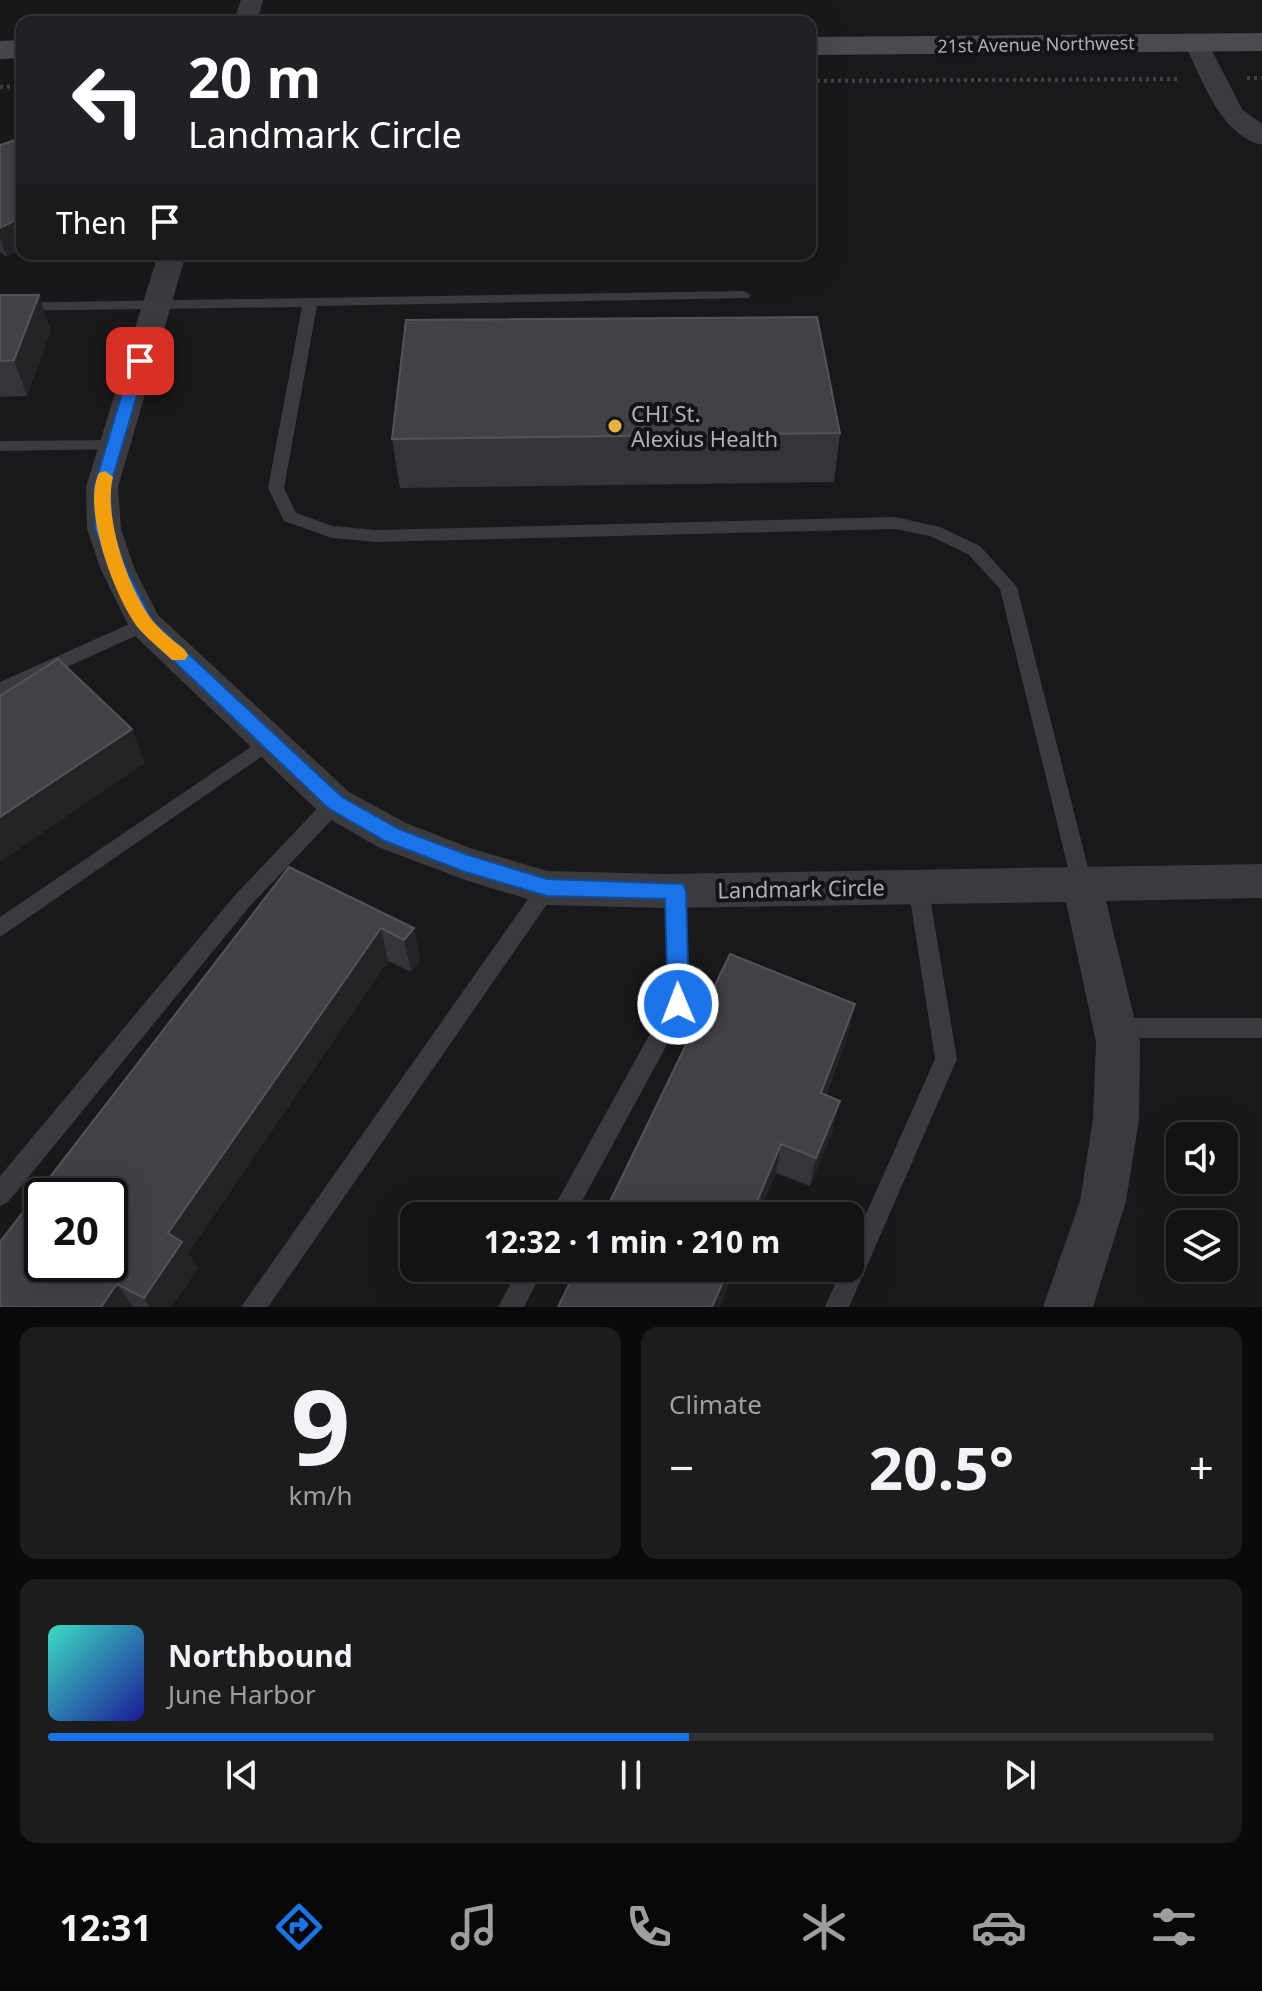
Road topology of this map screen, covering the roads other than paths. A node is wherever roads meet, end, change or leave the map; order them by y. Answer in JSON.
{"nodes":[{"id":1,"x":1262,"y":42,"type":"edge"},
{"id":2,"x":1196,"y":43,"type":"junction"},
{"id":3,"x":816,"y":46,"type":"edge"},
{"id":4,"x":1262,"y":137,"type":"edge"},
{"id":5,"x":170,"y":260,"type":"edge"},
{"id":6,"x":744,"y":295,"type":"dead end"},
{"id":7,"x":310,"y":303,"type":"junction"},
{"id":8,"x":157,"y":305,"type":"junction"},
{"id":9,"x":0,"y":307,"type":"edge"},
{"id":10,"x":113,"y":445,"type":"junction"},
{"id":11,"x":0,"y":446,"type":"edge"},
{"id":12,"x":145,"y":624,"type":"junction"},
{"id":13,"x":0,"y":690,"type":"edge"},
{"id":14,"x":270,"y":741,"type":"junction"},
{"id":15,"x":335,"y":803,"type":"junction"},
{"id":16,"x":1262,"y":881,"type":"edge"},
{"id":17,"x":1082,"y":884,"type":"junction"},
{"id":18,"x":918,"y":886,"type":"junction"},
{"id":19,"x":547,"y":888,"type":"junction"},
{"id":20,"x":676,"y":891,"type":"junction"},
{"id":21,"x":0,"y":928,"type":"edge"},
{"id":22,"x":1114,"y":1028,"type":"junction"},
{"id":23,"x":1262,"y":1028,"type":"edge"},
{"id":24,"x":0,"y":1194,"type":"edge"},
{"id":25,"x":569,"y":1202,"type":"edge"},
{"id":26,"x":524,"y":1282,"type":"edge"},
{"id":27,"x":253,"y":1307,"type":"edge"},
{"id":28,"x":510,"y":1307,"type":"edge"},
{"id":29,"x":837,"y":1307,"type":"edge"},
{"id":30,"x":1068,"y":1307,"type":"edge"}],
"edges":[{"from":1,"to":2,"type":"street","name":"21st Avenue Northwest"},
{"from":2,"to":3,"type":"street","name":"21st Avenue Northwest"},
{"from":2,"to":4,"type":"street"},
{"from":5,"to":8,"type":"street","name":"Landmark Circle"},
{"from":6,"to":7,"type":"lane"},
{"from":7,"to":8,"type":"lane"},
{"from":7,"to":17,"type":"lane"},
{"from":8,"to":9,"type":"lane"},
{"from":8,"to":10,"type":"street","name":"Landmark Circle"},
{"from":10,"to":11,"type":"lane"},
{"from":10,"to":12,"type":"street","name":"Landmark Circle"},
{"from":12,"to":13,"type":"lane"},
{"from":12,"to":14,"type":"street","name":"Landmark Circle"},
{"from":14,"to":15,"type":"street","name":"Landmark Circle"},
{"from":14,"to":21,"type":"lane"},
{"from":15,"to":19,"type":"street","name":"Landmark Circle"},
{"from":15,"to":24,"type":"lane"},
{"from":16,"to":17,"type":"street","name":"Landmark Circle"},
{"from":17,"to":18,"type":"street","name":"Landmark Circle"},
{"from":17,"to":22,"type":"street"},
{"from":18,"to":20,"type":"street","name":"Landmark Circle"},
{"from":18,"to":29,"type":"lane"},
{"from":19,"to":20,"type":"street","name":"Landmark Circle"},
{"from":19,"to":27,"type":"lane"},
{"from":20,"to":25,"type":"lane"},
{"from":22,"to":23,"type":"lane"},
{"from":22,"to":30,"type":"street"},
{"from":26,"to":28,"type":"lane"}]}
